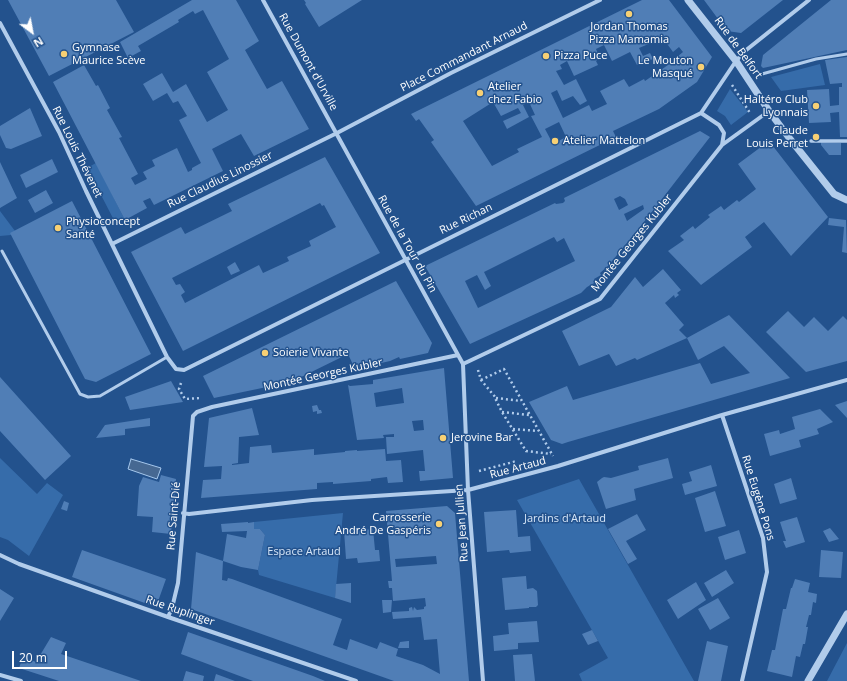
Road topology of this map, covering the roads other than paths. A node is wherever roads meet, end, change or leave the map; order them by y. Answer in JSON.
{"nodes":[{"id":1,"x":263,"y":0,"type":"edge"},
{"id":2,"x":600,"y":0,"type":"edge"},
{"id":3,"x":688,"y":0,"type":"edge"},
{"id":4,"x":809,"y":0,"type":"edge"},
{"id":5,"x":0,"y":24,"type":"edge"},
{"id":6,"x":847,"y":54,"type":"edge"},
{"id":7,"x":736,"y":61,"type":"junction"},
{"id":8,"x":762,"y":74,"type":"dead end"},
{"id":9,"x":769,"y":111,"type":"junction"},
{"id":10,"x":701,"y":113,"type":"junction"},
{"id":11,"x":337,"y":133,"type":"junction"},
{"id":12,"x":811,"y":141,"type":"dead end"},
{"id":13,"x":847,"y":141,"type":"edge"},
{"id":14,"x":722,"y":145,"type":"junction"},
{"id":15,"x":847,"y":200,"type":"edge"},
{"id":16,"x":112,"y":244,"type":"junction"},
{"id":17,"x":2,"y":250,"type":"dead end"},
{"id":18,"x":405,"y":260,"type":"junction"},
{"id":19,"x":458,"y":355,"type":"junction"},
{"id":20,"x":167,"y":357,"type":"junction"},
{"id":21,"x":463,"y":364,"type":"junction"},
{"id":22,"x":184,"y":370,"type":"joint"},
{"id":23,"x":847,"y":380,"type":"edge"},
{"id":24,"x":722,"y":415,"type":"junction"},
{"id":25,"x":193,"y":416,"type":"joint"},
{"id":26,"x":468,"y":490,"type":"junction"},
{"id":27,"x":183,"y":513,"type":"junction"},
{"id":28,"x":0,"y":555,"type":"edge"},
{"id":29,"x":847,"y":614,"type":"edge"},
{"id":30,"x":168,"y":617,"type":"junction"},
{"id":31,"x":0,"y":675,"type":"edge"},
{"id":32,"x":21,"y":681,"type":"edge"},
{"id":33,"x":356,"y":681,"type":"edge"},
{"id":34,"x":483,"y":681,"type":"edge"},
{"id":35,"x":742,"y":681,"type":"edge"},
{"id":36,"x":808,"y":681,"type":"edge"}],
"edges":[{"from":1,"to":11,"type":"street","name":"Rue Dumont d'Urville"},
{"from":2,"to":11,"type":"street","name":"Place Commandant Arnaud"},
{"from":3,"to":7,"type":"street","name":"Rue de Belfort"},
{"from":4,"to":7,"type":"street","name":"Rue Richan"},
{"from":5,"to":16,"type":"street","name":"Rue Louis Thévenet"},
{"from":6,"to":8,"type":"lane"},
{"from":7,"to":9,"type":"street","name":"Rue de Belfort"},
{"from":7,"to":10,"type":"street","name":"Rue Richan"},
{"from":9,"to":14,"type":"street","name":"Montée Georges Kubler"},
{"from":9,"to":15,"type":"street","name":"Rue de Belfort"},
{"from":10,"to":14,"type":"street"},
{"from":10,"to":18,"type":"street","name":"Rue Richan"},
{"from":11,"to":16,"type":"street","name":"Rue Claudius Linossier"},
{"from":11,"to":18,"type":"street","name":"Rue de la Tour du Pin"},
{"from":12,"to":13,"type":"street"},
{"from":14,"to":21,"type":"street","name":"Montée Georges Kubler"},
{"from":16,"to":20,"type":"street","name":"Rue Louis Thévenet"},
{"from":17,"to":20,"type":"lane"},
{"from":18,"to":19,"type":"street","name":"Rue de la Tour du Pin"},
{"from":18,"to":22,"type":"street","name":"Rue Richan"},
{"from":19,"to":21,"type":"street","name":"Rue de la Tour du Pin"},
{"from":19,"to":25,"type":"street","name":"Montée Georges Kubler"},
{"from":20,"to":22,"type":"street","name":"Rue Louis Thévenet"},
{"from":21,"to":26,"type":"street","name":"Rue Jean Jullien"},
{"from":23,"to":24,"type":"street","name":"Rue Artaud"},
{"from":24,"to":26,"type":"street","name":"Rue Artaud"},
{"from":24,"to":35,"type":"street","name":"Rue Eugène Pons"},
{"from":25,"to":27,"type":"street","name":"Rue Saint-Dié"},
{"from":26,"to":27,"type":"street","name":"Rue Artaud"},
{"from":26,"to":34,"type":"street","name":"Rue Jean Jullien"},
{"from":27,"to":30,"type":"street","name":"Rue Saint-Dié"},
{"from":28,"to":30,"type":"street","name":"Rue Ruplinger"},
{"from":29,"to":36,"type":"street"},
{"from":30,"to":33,"type":"street","name":"Rue Ruplinger"},
{"from":31,"to":32,"type":"street"}]}
